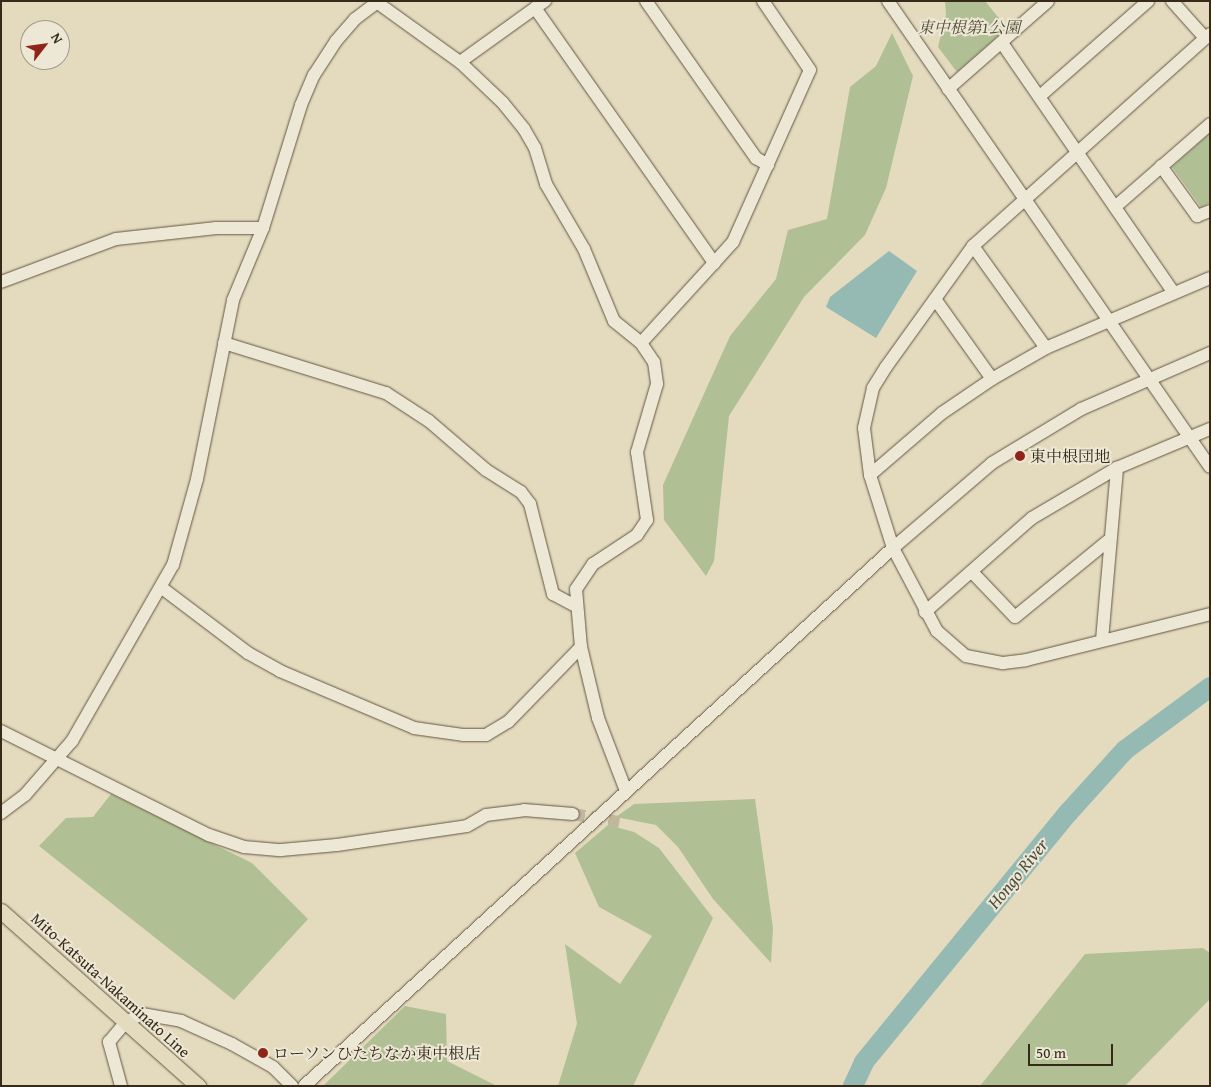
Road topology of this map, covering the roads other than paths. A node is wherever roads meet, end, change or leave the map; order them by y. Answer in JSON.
{"nodes":[{"id":1,"x":646,"y":1,"type":"edge"},
{"id":2,"x":764,"y":1,"type":"edge"},
{"id":3,"x":888,"y":1,"type":"edge"},
{"id":4,"x":1148,"y":1,"type":"edge"},
{"id":5,"x":1172,"y":1,"type":"edge"},
{"id":6,"x":376,"y":2,"type":"edge"},
{"id":7,"x":1042,"y":3,"type":"edge"},
{"id":8,"x":540,"y":5,"type":"edge"},
{"id":9,"x":1207,"y":36,"type":"edge"},
{"id":10,"x":1002,"y":43,"type":"junction"},
{"id":11,"x":460,"y":62,"type":"junction"},
{"id":12,"x":948,"y":89,"type":"junction"},
{"id":13,"x":1040,"y":96,"type":"junction"},
{"id":14,"x":1210,"y":124,"type":"edge"},
{"id":15,"x":1076,"y":152,"type":"junction"},
{"id":16,"x":768,"y":166,"type":"junction"},
{"id":17,"x":1161,"y":166,"type":"junction"},
{"id":18,"x":1024,"y":199,"type":"junction"},
{"id":19,"x":1115,"y":207,"type":"junction"},
{"id":20,"x":1210,"y":211,"type":"edge"},
{"id":21,"x":263,"y":228,"type":"junction"},
{"id":22,"x":973,"y":246,"type":"junction"},
{"id":23,"x":714,"y":263,"type":"junction"},
{"id":24,"x":1210,"y":278,"type":"edge"},
{"id":25,"x":1,"y":282,"type":"edge"},
{"id":26,"x":1174,"y":293,"type":"junction"},
{"id":27,"x":935,"y":299,"type":"junction"},
{"id":28,"x":1110,"y":320,"type":"junction"},
{"id":29,"x":224,"y":342,"type":"junction"},
{"id":30,"x":641,"y":343,"type":"junction"},
{"id":31,"x":1046,"y":348,"type":"junction"},
{"id":32,"x":1210,"y":353,"type":"edge"},
{"id":33,"x":992,"y":379,"type":"junction"},
{"id":34,"x":1149,"y":379,"type":"junction"},
{"id":35,"x":1210,"y":430,"type":"edge"},
{"id":36,"x":1190,"y":438,"type":"junction"},
{"id":37,"x":1210,"y":467,"type":"edge"},
{"id":38,"x":1117,"y":468,"type":"junction"},
{"id":39,"x":870,"y":475,"type":"junction"},
{"id":40,"x":1108,"y":541,"type":"junction"},
{"id":41,"x":893,"y":548,"type":"junction"},
{"id":42,"x":972,"y":572,"type":"junction"},
{"id":43,"x":162,"y":588,"type":"junction"},
{"id":44,"x":576,"y":606,"type":"junction"},
{"id":45,"x":925,"y":612,"type":"junction"},
{"id":46,"x":1210,"y":614,"type":"edge"},
{"id":47,"x":1102,"y":640,"type":"junction"},
{"id":48,"x":581,"y":646,"type":"junction"},
{"id":49,"x":1,"y":731,"type":"edge"},
{"id":50,"x":58,"y":758,"type":"junction"},
{"id":51,"x":626,"y":791,"type":"junction"},
{"id":52,"x":1,"y":813,"type":"edge"},
{"id":53,"x":572,"y":814,"type":"tunnel mouth"},
{"id":54,"x":1,"y":911,"type":"edge"},
{"id":55,"x":126,"y":1022,"type":"junction"},
{"id":56,"x":121,"y":1086,"type":"edge"},
{"id":57,"x":198,"y":1086,"type":"edge"},
{"id":58,"x":292,"y":1086,"type":"edge"},
{"id":59,"x":304,"y":1086,"type":"edge"}],
"edges":[{"from":1,"to":16,"type":"street"},
{"from":2,"to":16,"type":"street"},
{"from":3,"to":12,"type":"street"},
{"from":4,"to":13,"type":"street"},
{"from":5,"to":9,"type":"street"},
{"from":6,"to":11,"type":"street"},
{"from":6,"to":21,"type":"street"},
{"from":7,"to":10,"type":"street"},
{"from":8,"to":11,"type":"street"},
{"from":8,"to":23,"type":"street"},
{"from":9,"to":15,"type":"street"},
{"from":10,"to":12,"type":"street"},
{"from":10,"to":13,"type":"street"},
{"from":11,"to":30,"type":"street"},
{"from":12,"to":18,"type":"street"},
{"from":13,"to":15,"type":"street"},
{"from":14,"to":17,"type":"street"},
{"from":15,"to":18,"type":"street"},
{"from":15,"to":19,"type":"street"},
{"from":16,"to":23,"type":"street"},
{"from":17,"to":19,"type":"street"},
{"from":17,"to":20,"type":"street"},
{"from":18,"to":22,"type":"street"},
{"from":18,"to":28,"type":"street"},
{"from":19,"to":26,"type":"street"},
{"from":21,"to":25,"type":"street"},
{"from":21,"to":29,"type":"street"},
{"from":22,"to":27,"type":"street"},
{"from":22,"to":31,"type":"street"},
{"from":23,"to":30,"type":"street"},
{"from":24,"to":26,"type":"street"},
{"from":26,"to":28,"type":"street"},
{"from":27,"to":33,"type":"street"},
{"from":27,"to":39,"type":"street"},
{"from":28,"to":31,"type":"street"},
{"from":28,"to":34,"type":"street"},
{"from":29,"to":43,"type":"street"},
{"from":29,"to":44,"type":"street"},
{"from":30,"to":44,"type":"street"},
{"from":31,"to":33,"type":"street"},
{"from":32,"to":34,"type":"street"},
{"from":33,"to":39,"type":"street"},
{"from":34,"to":36,"type":"street"},
{"from":34,"to":41,"type":"street"},
{"from":35,"to":36,"type":"street"},
{"from":36,"to":37,"type":"street"},
{"from":36,"to":38,"type":"street"},
{"from":38,"to":40,"type":"street"},
{"from":38,"to":42,"type":"street"},
{"from":39,"to":41,"type":"street"},
{"from":40,"to":42,"type":"street"},
{"from":40,"to":47,"type":"street"},
{"from":41,"to":45,"type":"street"},
{"from":41,"to":51,"type":"street"},
{"from":42,"to":45,"type":"street"},
{"from":43,"to":48,"type":"street"},
{"from":43,"to":50,"type":"street"},
{"from":44,"to":48,"type":"street"},
{"from":45,"to":47,"type":"street"},
{"from":46,"to":47,"type":"street"},
{"from":48,"to":51,"type":"street"},
{"from":49,"to":50,"type":"street"},
{"from":50,"to":52,"type":"street"},
{"from":50,"to":53,"type":"street"},
{"from":51,"to":59,"type":"street"},
{"from":54,"to":55,"type":"main road","name":"Mito-Katsuta-Nakaminato Line"},
{"from":55,"to":56,"type":"street"},
{"from":55,"to":57,"type":"main road","name":"Mito-Katsuta-Nakaminato Line"},
{"from":55,"to":58,"type":"street"}]}
